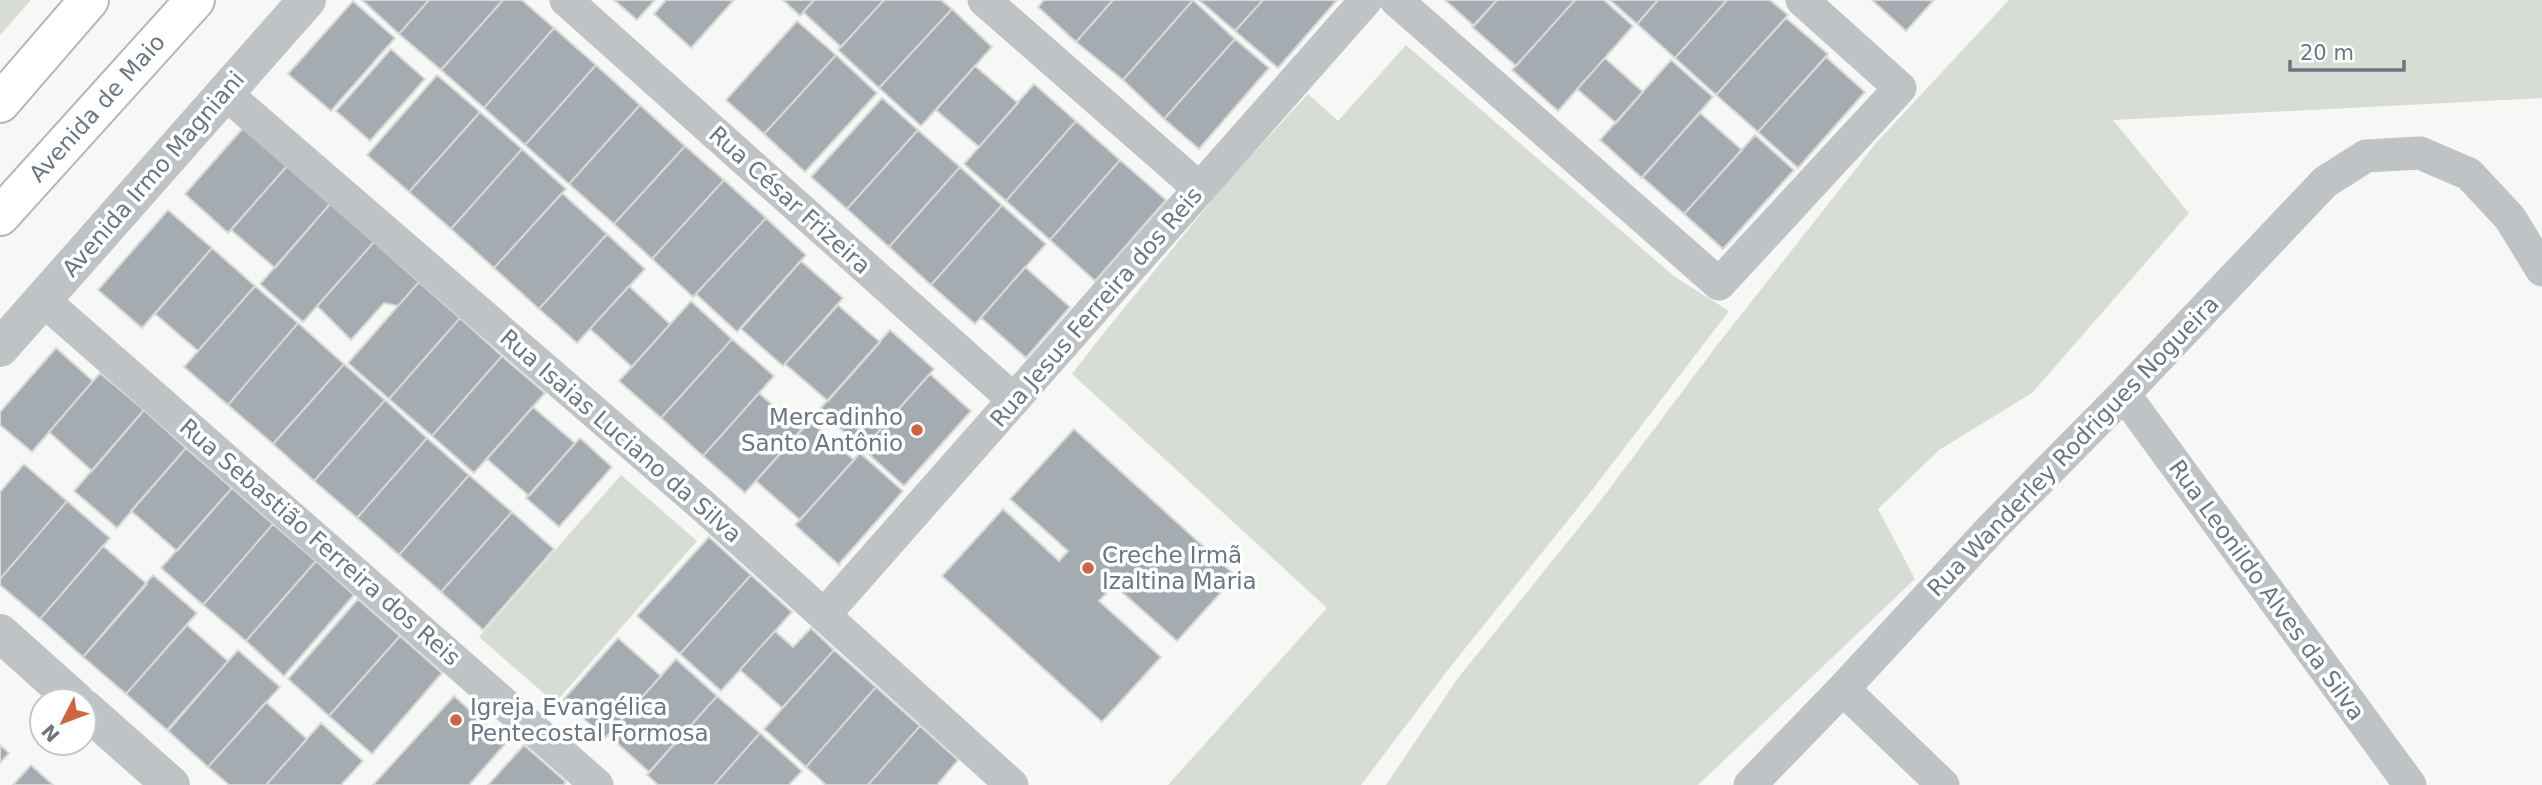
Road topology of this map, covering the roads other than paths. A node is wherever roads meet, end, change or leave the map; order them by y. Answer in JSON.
{"nodes":[{"id":1,"x":89,"y":0,"type":"edge"},
{"id":2,"x":195,"y":0,"type":"edge"},
{"id":3,"x":307,"y":0,"type":"edge"},
{"id":4,"x":566,"y":0,"type":"edge"},
{"id":5,"x":984,"y":0,"type":"edge"},
{"id":6,"x":1366,"y":0,"type":"edge"},
{"id":7,"x":1396,"y":0,"type":"edge"},
{"id":8,"x":1802,"y":0,"type":"edge"},
{"id":9,"x":225,"y":93,"type":"junction"},
{"id":10,"x":0,"y":103,"type":"edge"},
{"id":11,"x":1200,"y":189,"type":"junction"},
{"id":12,"x":0,"y":216,"type":"edge"},
{"id":13,"x":2542,"y":270,"type":"edge"},
{"id":14,"x":42,"y":299,"type":"junction"},
{"id":15,"x":0,"y":348,"type":"edge"},
{"id":16,"x":2124,"y":394,"type":"junction"},
{"id":17,"x":1014,"y":400,"type":"junction"},
{"id":18,"x":825,"y":614,"type":"junction"},
{"id":19,"x":0,"y":633,"type":"edge"},
{"id":20,"x":60,"y":687,"type":"edge"},
{"id":21,"x":1843,"y":689,"type":"junction"},
{"id":22,"x":98,"y":720,"type":"edge"},
{"id":23,"x":1003,"y":782,"type":"edge"},
{"id":24,"x":172,"y":785,"type":"edge"},
{"id":25,"x":597,"y":785,"type":"edge"},
{"id":26,"x":1750,"y":785,"type":"edge"},
{"id":27,"x":1943,"y":785,"type":"edge"},
{"id":28,"x":2410,"y":785,"type":"edge"}],
"edges":[{"from":1,"to":10,"type":"main road"},
{"from":2,"to":12,"type":"main road","name":"Avenida de Maio"},
{"from":3,"to":9,"type":"street","name":"Avenida Irmo Magniani"},
{"from":4,"to":17,"type":"street","name":"Rua César Frizeira"},
{"from":5,"to":11,"type":"street"},
{"from":6,"to":11,"type":"street","name":"Rua Jesus Ferreira dos Reis"},
{"from":7,"to":8,"type":"street"},
{"from":9,"to":14,"type":"street","name":"Avenida Irmo Magniani"},
{"from":9,"to":18,"type":"street","name":"Rua Isaias Luciano da Silva"},
{"from":11,"to":17,"type":"street","name":"Rua Jesus Ferreira dos Reis"},
{"from":13,"to":16,"type":"street","name":"Rua Wanderley Rodrigues Nogueira"},
{"from":14,"to":15,"type":"street","name":"Avenida Irmo Magniani"},
{"from":14,"to":25,"type":"street","name":"Rua Sebastião Ferreira dos Reis"},
{"from":16,"to":21,"type":"street","name":"Rua Wanderley Rodrigues Nogueira"},
{"from":16,"to":28,"type":"street","name":"Rua Leonildo Alves da Silva"},
{"from":17,"to":18,"type":"street","name":"Rua Jesus Ferreira dos Reis"},
{"from":18,"to":23,"type":"street","name":"Rua Isaias Luciano da Silva"},
{"from":19,"to":20,"type":"street"},
{"from":21,"to":26,"type":"street","name":"Rua Wanderley Rodrigues Nogueira"},
{"from":21,"to":27,"type":"street"},
{"from":22,"to":24,"type":"street"}]}
